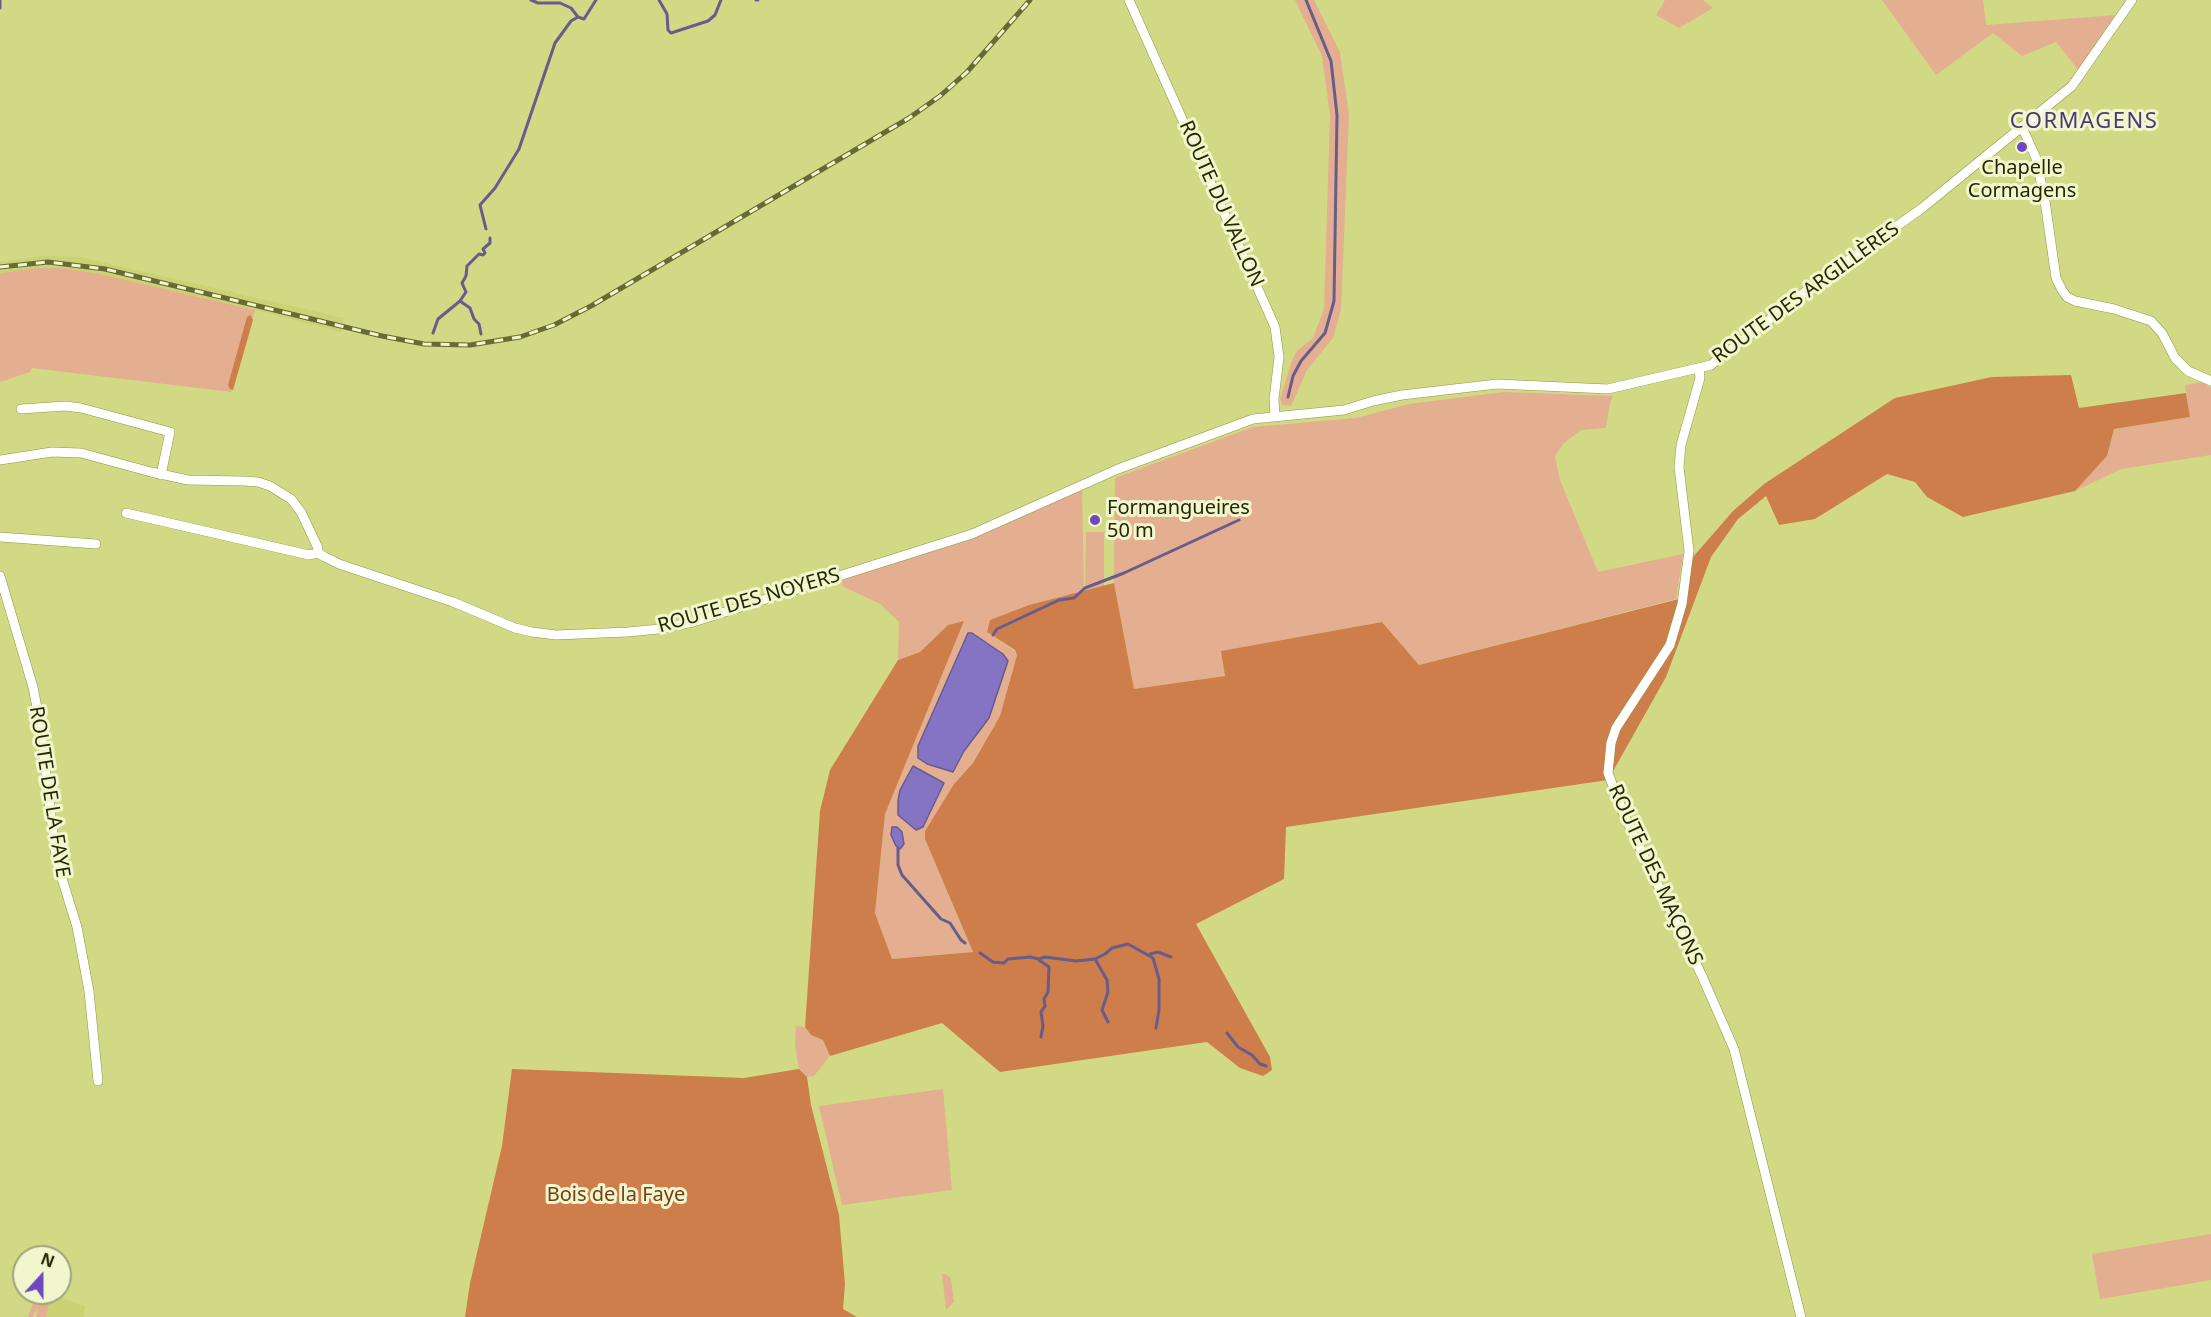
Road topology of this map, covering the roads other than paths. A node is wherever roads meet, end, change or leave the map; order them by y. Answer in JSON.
{"nodes":[{"id":1,"x":1130,"y":0,"type":"edge"},
{"id":2,"x":2132,"y":0,"type":"edge"},
{"id":3,"x":2022,"y":127,"type":"junction"},
{"id":4,"x":1699,"y":368,"type":"junction"},
{"id":5,"x":2211,"y":381,"type":"edge"},
{"id":6,"x":21,"y":409,"type":"dead end"},
{"id":7,"x":1275,"y":416,"type":"junction"},
{"id":8,"x":0,"y":460,"type":"edge"},
{"id":9,"x":161,"y":475,"type":"junction"},
{"id":10,"x":126,"y":513,"type":"dead end"},
{"id":11,"x":0,"y":537,"type":"edge"},
{"id":12,"x":96,"y":544,"type":"dead end"},
{"id":13,"x":318,"y":553,"type":"junction"},
{"id":14,"x":0,"y":576,"type":"edge"},
{"id":15,"x":98,"y":1081,"type":"dead end"},
{"id":16,"x":1801,"y":1317,"type":"edge"}],
"edges":[{"from":1,"to":7,"type":"street","name":"ROUTE DU VALLON"},
{"from":2,"to":3,"type":"street","name":"ROUTE DES ARGILLÈRES"},
{"from":3,"to":4,"type":"street","name":"ROUTE DES ARGILLÈRES"},
{"from":3,"to":5,"type":"street"},
{"from":4,"to":7,"type":"street","name":"ROUTE DES ARGILLÈRES"},
{"from":4,"to":16,"type":"street","name":"ROUTE DES MAÇONS"},
{"from":6,"to":9,"type":"street"},
{"from":7,"to":13,"type":"street","name":"ROUTE DES NOYERS"},
{"from":8,"to":9,"type":"street"},
{"from":9,"to":13,"type":"street"},
{"from":10,"to":13,"type":"street"},
{"from":11,"to":12,"type":"street"},
{"from":14,"to":15,"type":"street","name":"ROUTE DE LA FAYE"}]}
